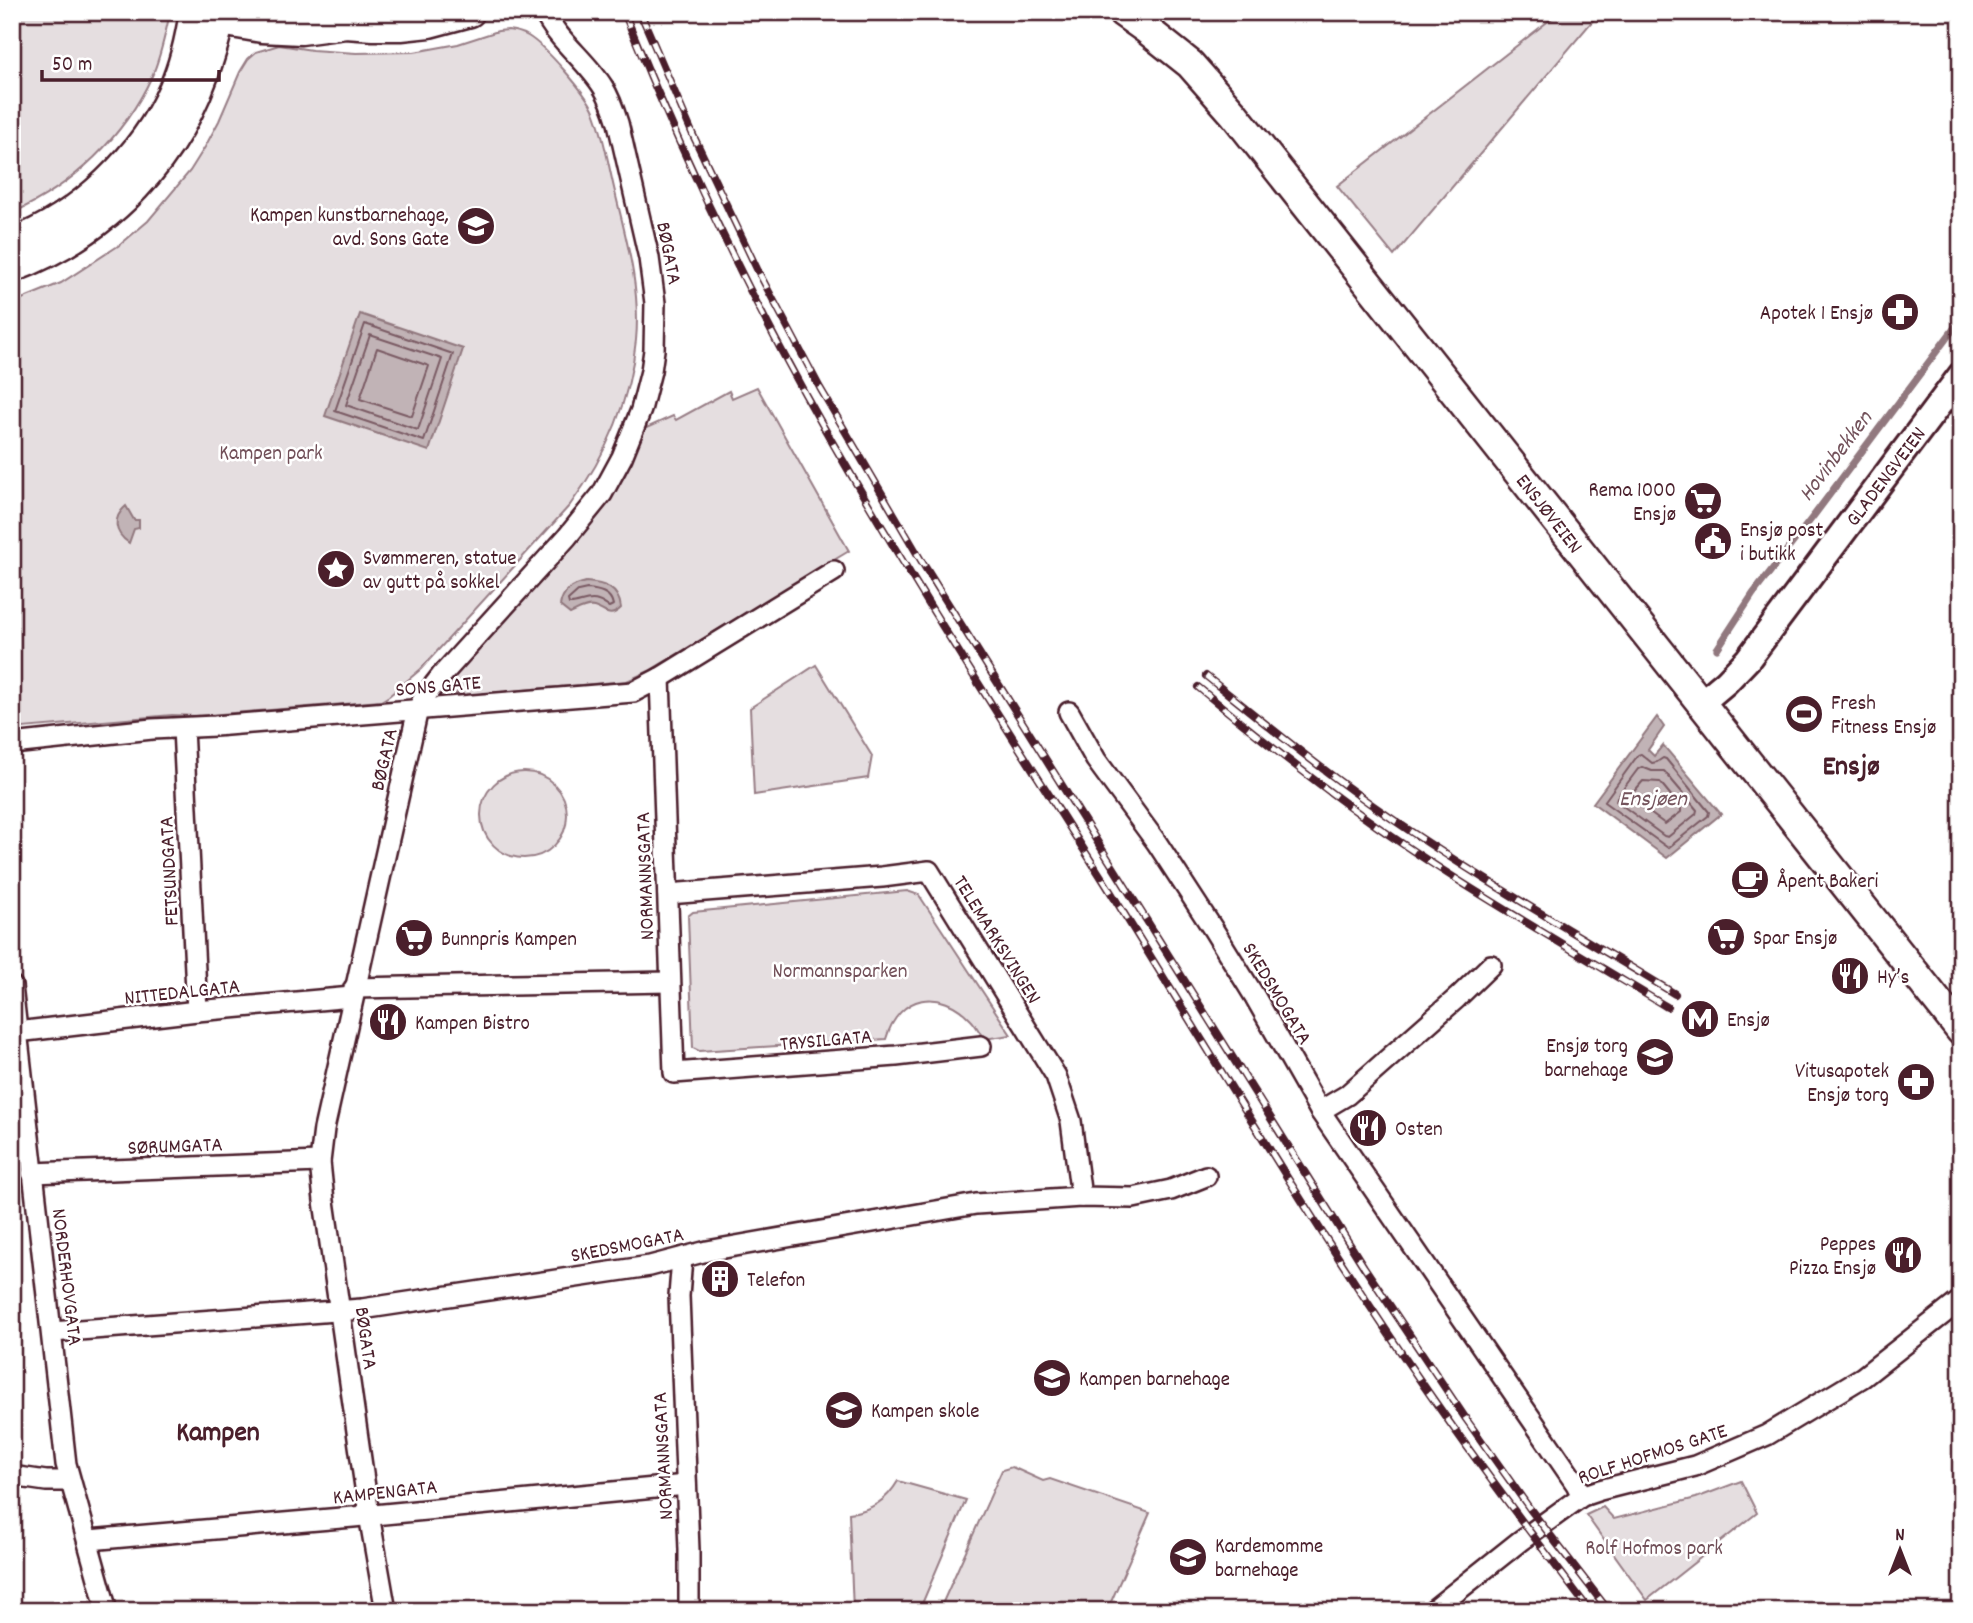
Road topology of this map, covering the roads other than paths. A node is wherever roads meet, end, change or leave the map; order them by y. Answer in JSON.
{"nodes":[{"id":1,"x":470,"y":12,"type":"edge"},
{"id":2,"x":544,"y":12,"type":"edge"},
{"id":3,"x":1122,"y":12,"type":"edge"},
{"id":4,"x":210,"y":14,"type":"edge"},
{"id":5,"x":333,"y":18,"type":"edge"},
{"id":6,"x":12,"y":243,"type":"edge"},
{"id":7,"x":12,"y":268,"type":"edge"},
{"id":8,"x":1961,"y":375,"type":"edge"},
{"id":9,"x":834,"y":571,"type":"dead end"},
{"id":10,"x":660,"y":678,"type":"junction"},
{"id":11,"x":1700,"y":704,"type":"junction"},
{"id":12,"x":418,"y":709,"type":"junction"},
{"id":13,"x":1069,"y":712,"type":"dead end"},
{"id":14,"x":183,"y":728,"type":"junction"},
{"id":15,"x":12,"y":744,"type":"edge"},
{"id":16,"x":668,"y":894,"type":"junction"},
{"id":17,"x":1491,"y":965,"type":"dead end"},
{"id":18,"x":669,"y":982,"type":"junction"},
{"id":19,"x":12,"y":986,"type":"edge"},
{"id":20,"x":353,"y":993,"type":"junction"},
{"id":21,"x":197,"y":1011,"type":"junction"},
{"id":22,"x":1961,"y":1031,"type":"edge"},
{"id":23,"x":17,"y":1032,"type":"junction"},
{"id":24,"x":981,"y":1046,"type":"dead end"},
{"id":25,"x":674,"y":1073,"type":"joint"},
{"id":26,"x":1320,"y":1111,"type":"junction"},
{"id":27,"x":320,"y":1162,"type":"junction"},
{"id":28,"x":32,"y":1173,"type":"junction"},
{"id":29,"x":1206,"y":1176,"type":"dead end"},
{"id":30,"x":1081,"y":1198,"type":"junction"},
{"id":31,"x":682,"y":1258,"type":"junction"},
{"id":32,"x":1961,"y":1300,"type":"edge"},
{"id":33,"x":340,"y":1312,"type":"junction"},
{"id":34,"x":52,"y":1332,"type":"junction"},
{"id":35,"x":12,"y":1476,"type":"edge"},
{"id":36,"x":70,"y":1481,"type":"junction"},
{"id":37,"x":686,"y":1485,"type":"junction"},
{"id":38,"x":1583,"y":1496,"type":"junction"},
{"id":39,"x":369,"y":1515,"type":"junction"},
{"id":40,"x":89,"y":1540,"type":"junction"},
{"id":41,"x":107,"y":1611,"type":"edge"},
{"id":42,"x":386,"y":1611,"type":"edge"},
{"id":43,"x":689,"y":1611,"type":"edge"},
{"id":44,"x":1432,"y":1611,"type":"edge"}],
"edges":[{"from":1,"to":5,"type":"main road"},
{"from":2,"to":12,"type":"street","name":"BØGATA"},
{"from":3,"to":11,"type":"main road","name":"ENSJØVEIEN"},
{"from":4,"to":5,"type":"main road"},
{"from":4,"to":6,"type":"main road"},
{"from":4,"to":7,"type":"main road"},
{"from":8,"to":11,"type":"street","name":"GLADENGVEIEN"},
{"from":9,"to":10,"type":"street","name":"SONS GATE"},
{"from":10,"to":12,"type":"street","name":"SONS GATE"},
{"from":10,"to":16,"type":"street","name":"NORMANNSGATA"},
{"from":11,"to":22,"type":"main road","name":"ENSJØVEIEN"},
{"from":12,"to":14,"type":"street","name":"SONS GATE"},
{"from":12,"to":20,"type":"street","name":"BØGATA"},
{"from":13,"to":26,"type":"street","name":"SKEDSMOGATA"},
{"from":14,"to":15,"type":"street","name":"SONS GATE"},
{"from":14,"to":21,"type":"street","name":"FETSUNDGATA"},
{"from":16,"to":18,"type":"street","name":"NORMANNSGATA"},
{"from":16,"to":30,"type":"street","name":"TELEMARKSVINGEN"},
{"from":17,"to":26,"type":"street"},
{"from":18,"to":20,"type":"street","name":"NITTEDALGATA"},
{"from":18,"to":25,"type":"street","name":"NORMANNSGATA"},
{"from":19,"to":23,"type":"street","name":"NORDERHOVGATA"},
{"from":20,"to":21,"type":"street","name":"NITTEDALGATA"},
{"from":20,"to":27,"type":"street","name":"BØGATA"},
{"from":21,"to":23,"type":"street","name":"NITTEDALGATA"},
{"from":23,"to":28,"type":"street","name":"NORDERHOVGATA"},
{"from":24,"to":25,"type":"street","name":"TRYSILGATA"},
{"from":26,"to":38,"type":"street","name":"SKEDSMOGATA"},
{"from":27,"to":28,"type":"street","name":"SØRUMGATA"},
{"from":27,"to":33,"type":"street","name":"BØGATA"},
{"from":28,"to":34,"type":"street","name":"NORDERHOVGATA"},
{"from":29,"to":30,"type":"street","name":"SKEDSMOGATA"},
{"from":30,"to":31,"type":"street","name":"SKEDSMOGATA"},
{"from":31,"to":33,"type":"street","name":"SKEDSMOGATA"},
{"from":31,"to":37,"type":"street","name":"NORMANNSGATA"},
{"from":32,"to":38,"type":"street","name":"ROLF HOFMOS GATE"},
{"from":33,"to":34,"type":"street","name":"SKEDSMOGATA"},
{"from":33,"to":39,"type":"street","name":"BØGATA"},
{"from":34,"to":36,"type":"street","name":"NORDERHOVGATA"},
{"from":35,"to":36,"type":"street"},
{"from":36,"to":40,"type":"street","name":"NORDERHOVGATA"},
{"from":37,"to":39,"type":"street","name":"KAMPENGATA"},
{"from":37,"to":43,"type":"street","name":"NORMANNSGATA"},
{"from":38,"to":44,"type":"street","name":"ROLF HOFMOS GATE"},
{"from":39,"to":40,"type":"street","name":"KAMPENGATA"},
{"from":39,"to":42,"type":"street","name":"BØGATA"},
{"from":40,"to":41,"type":"street","name":"NORDERHOVGATA"}]}
